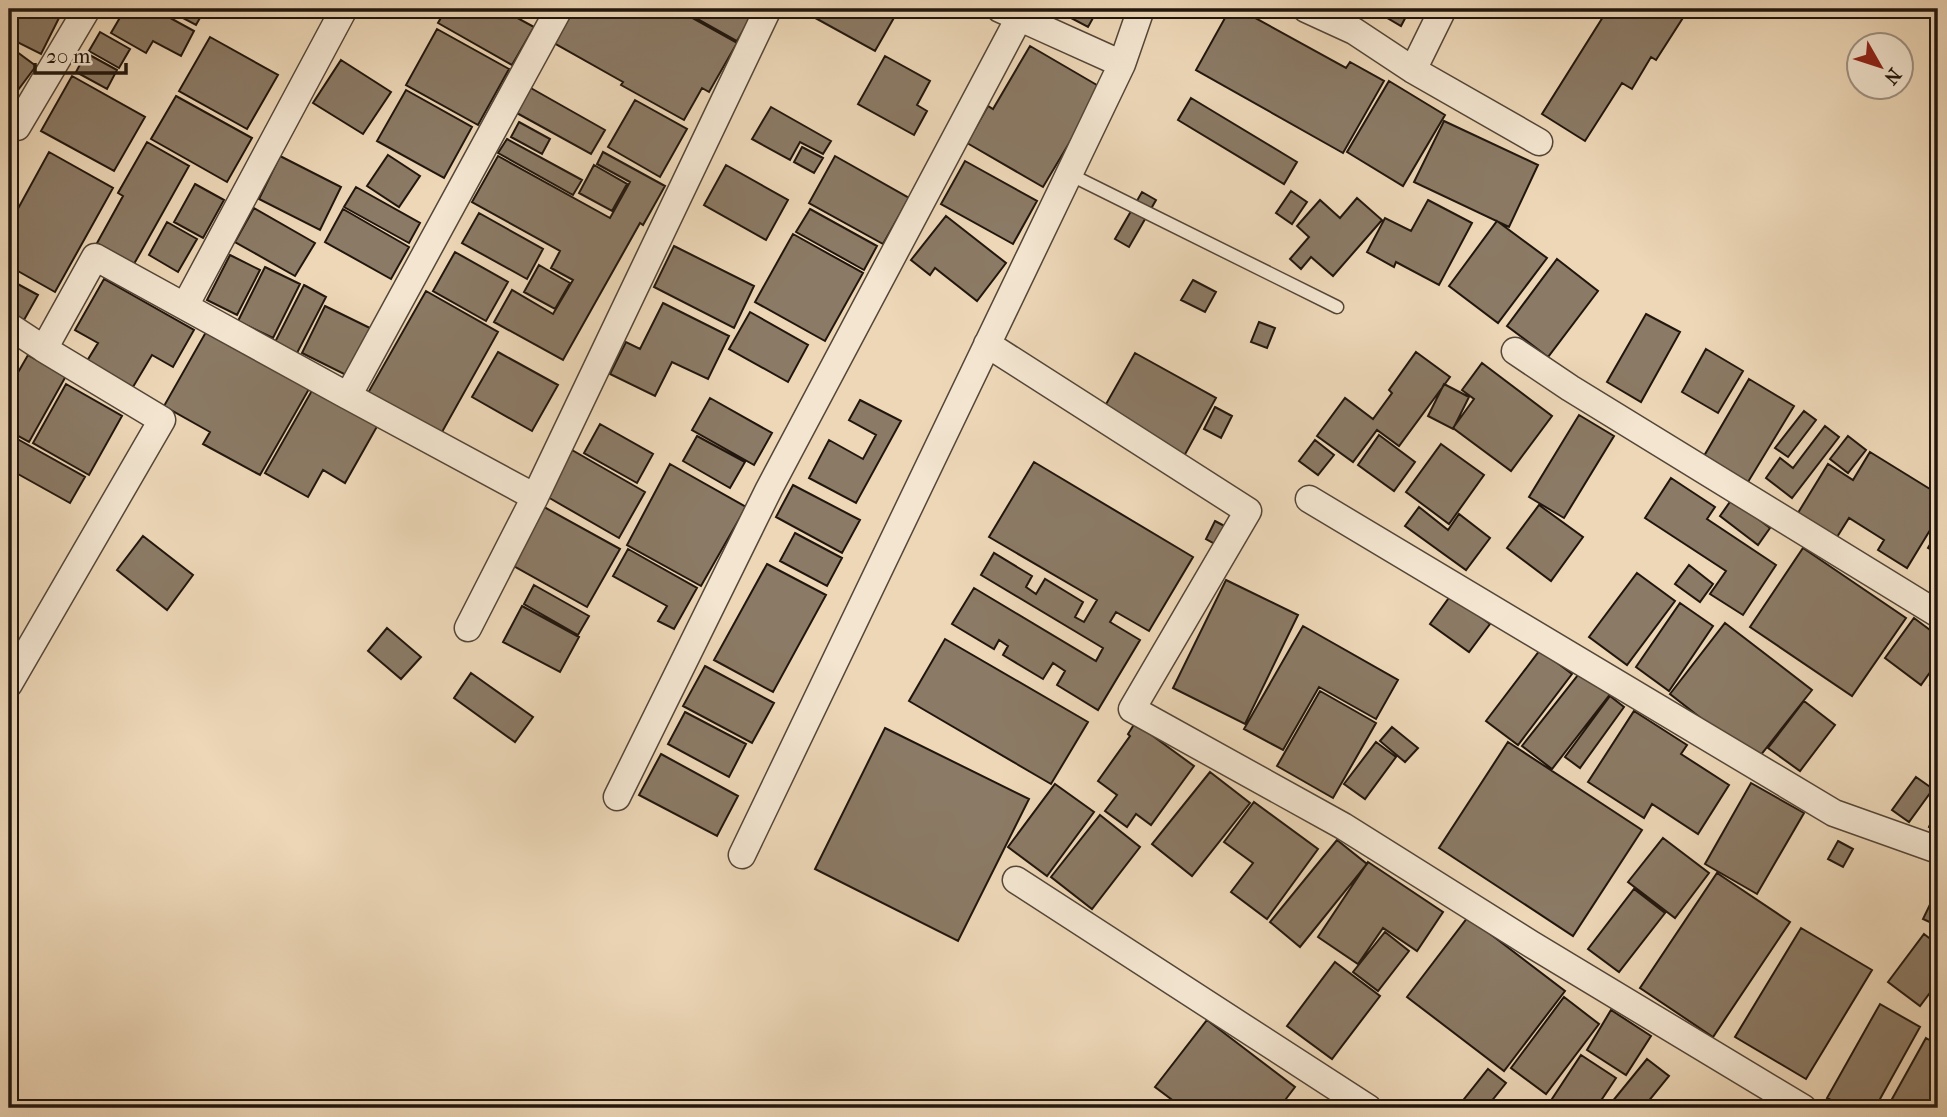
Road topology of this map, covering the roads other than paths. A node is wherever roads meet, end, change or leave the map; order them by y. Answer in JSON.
{"nodes":[{"id":1,"x":87,"y":9,"type":"edge"},
{"id":2,"x":344,"y":9,"type":"edge"},
{"id":3,"x":559,"y":9,"type":"edge"},
{"id":4,"x":768,"y":9,"type":"edge"},
{"id":5,"x":1140,"y":9,"type":"edge"},
{"id":6,"x":1306,"y":9,"type":"edge"},
{"id":7,"x":1443,"y":9,"type":"edge"},
{"id":8,"x":1010,"y":12,"type":"edge"},
{"id":9,"x":1122,"y":64,"type":"junction"},
{"id":10,"x":1413,"y":70,"type":"junction"},
{"id":11,"x":17,"y":127,"type":"dead end"},
{"id":12,"x":1539,"y":142,"type":"dead end"},
{"id":13,"x":1069,"y":174,"type":"junction"},
{"id":14,"x":185,"y":306,"type":"junction"},
{"id":15,"x":1337,"y":307,"type":"dead end"},
{"id":16,"x":9,"y":327,"type":"edge"},
{"id":17,"x":987,"y":344,"type":"junction"},
{"id":18,"x":44,"y":349,"type":"junction"},
{"id":19,"x":1515,"y":351,"type":"dead end"},
{"id":20,"x":348,"y":397,"type":"junction"},
{"id":21,"x":535,"y":497,"type":"junction"},
{"id":22,"x":1309,"y":499,"type":"dead end"},
{"id":23,"x":1938,"y":614,"type":"edge"},
{"id":24,"x":468,"y":628,"type":"dead end"},
{"id":25,"x":9,"y":684,"type":"edge"},
{"id":26,"x":617,"y":797,"type":"dead end"},
{"id":27,"x":1938,"y":850,"type":"edge"},
{"id":28,"x":743,"y":855,"type":"dead end"},
{"id":29,"x":1016,"y":880,"type":"dead end"},
{"id":30,"x":1368,"y":1108,"type":"edge"},
{"id":31,"x":1803,"y":1108,"type":"edge"}],
"edges":[{"from":1,"to":11,"type":"street"},
{"from":2,"to":14,"type":"street"},
{"from":3,"to":20,"type":"street"},
{"from":4,"to":21,"type":"street"},
{"from":5,"to":9,"type":"street"},
{"from":6,"to":10,"type":"street"},
{"from":7,"to":10,"type":"street"},
{"from":8,"to":9,"type":"street"},
{"from":8,"to":26,"type":"street"},
{"from":9,"to":13,"type":"street"},
{"from":10,"to":12,"type":"street"},
{"from":13,"to":15,"type":"lane"},
{"from":13,"to":17,"type":"street"},
{"from":14,"to":18,"type":"street"},
{"from":14,"to":20,"type":"street"},
{"from":16,"to":18,"type":"street"},
{"from":17,"to":28,"type":"street"},
{"from":17,"to":31,"type":"street"},
{"from":18,"to":25,"type":"street"},
{"from":19,"to":23,"type":"street"},
{"from":20,"to":21,"type":"street"},
{"from":21,"to":24,"type":"street"},
{"from":22,"to":27,"type":"street"},
{"from":29,"to":30,"type":"street"}]}
